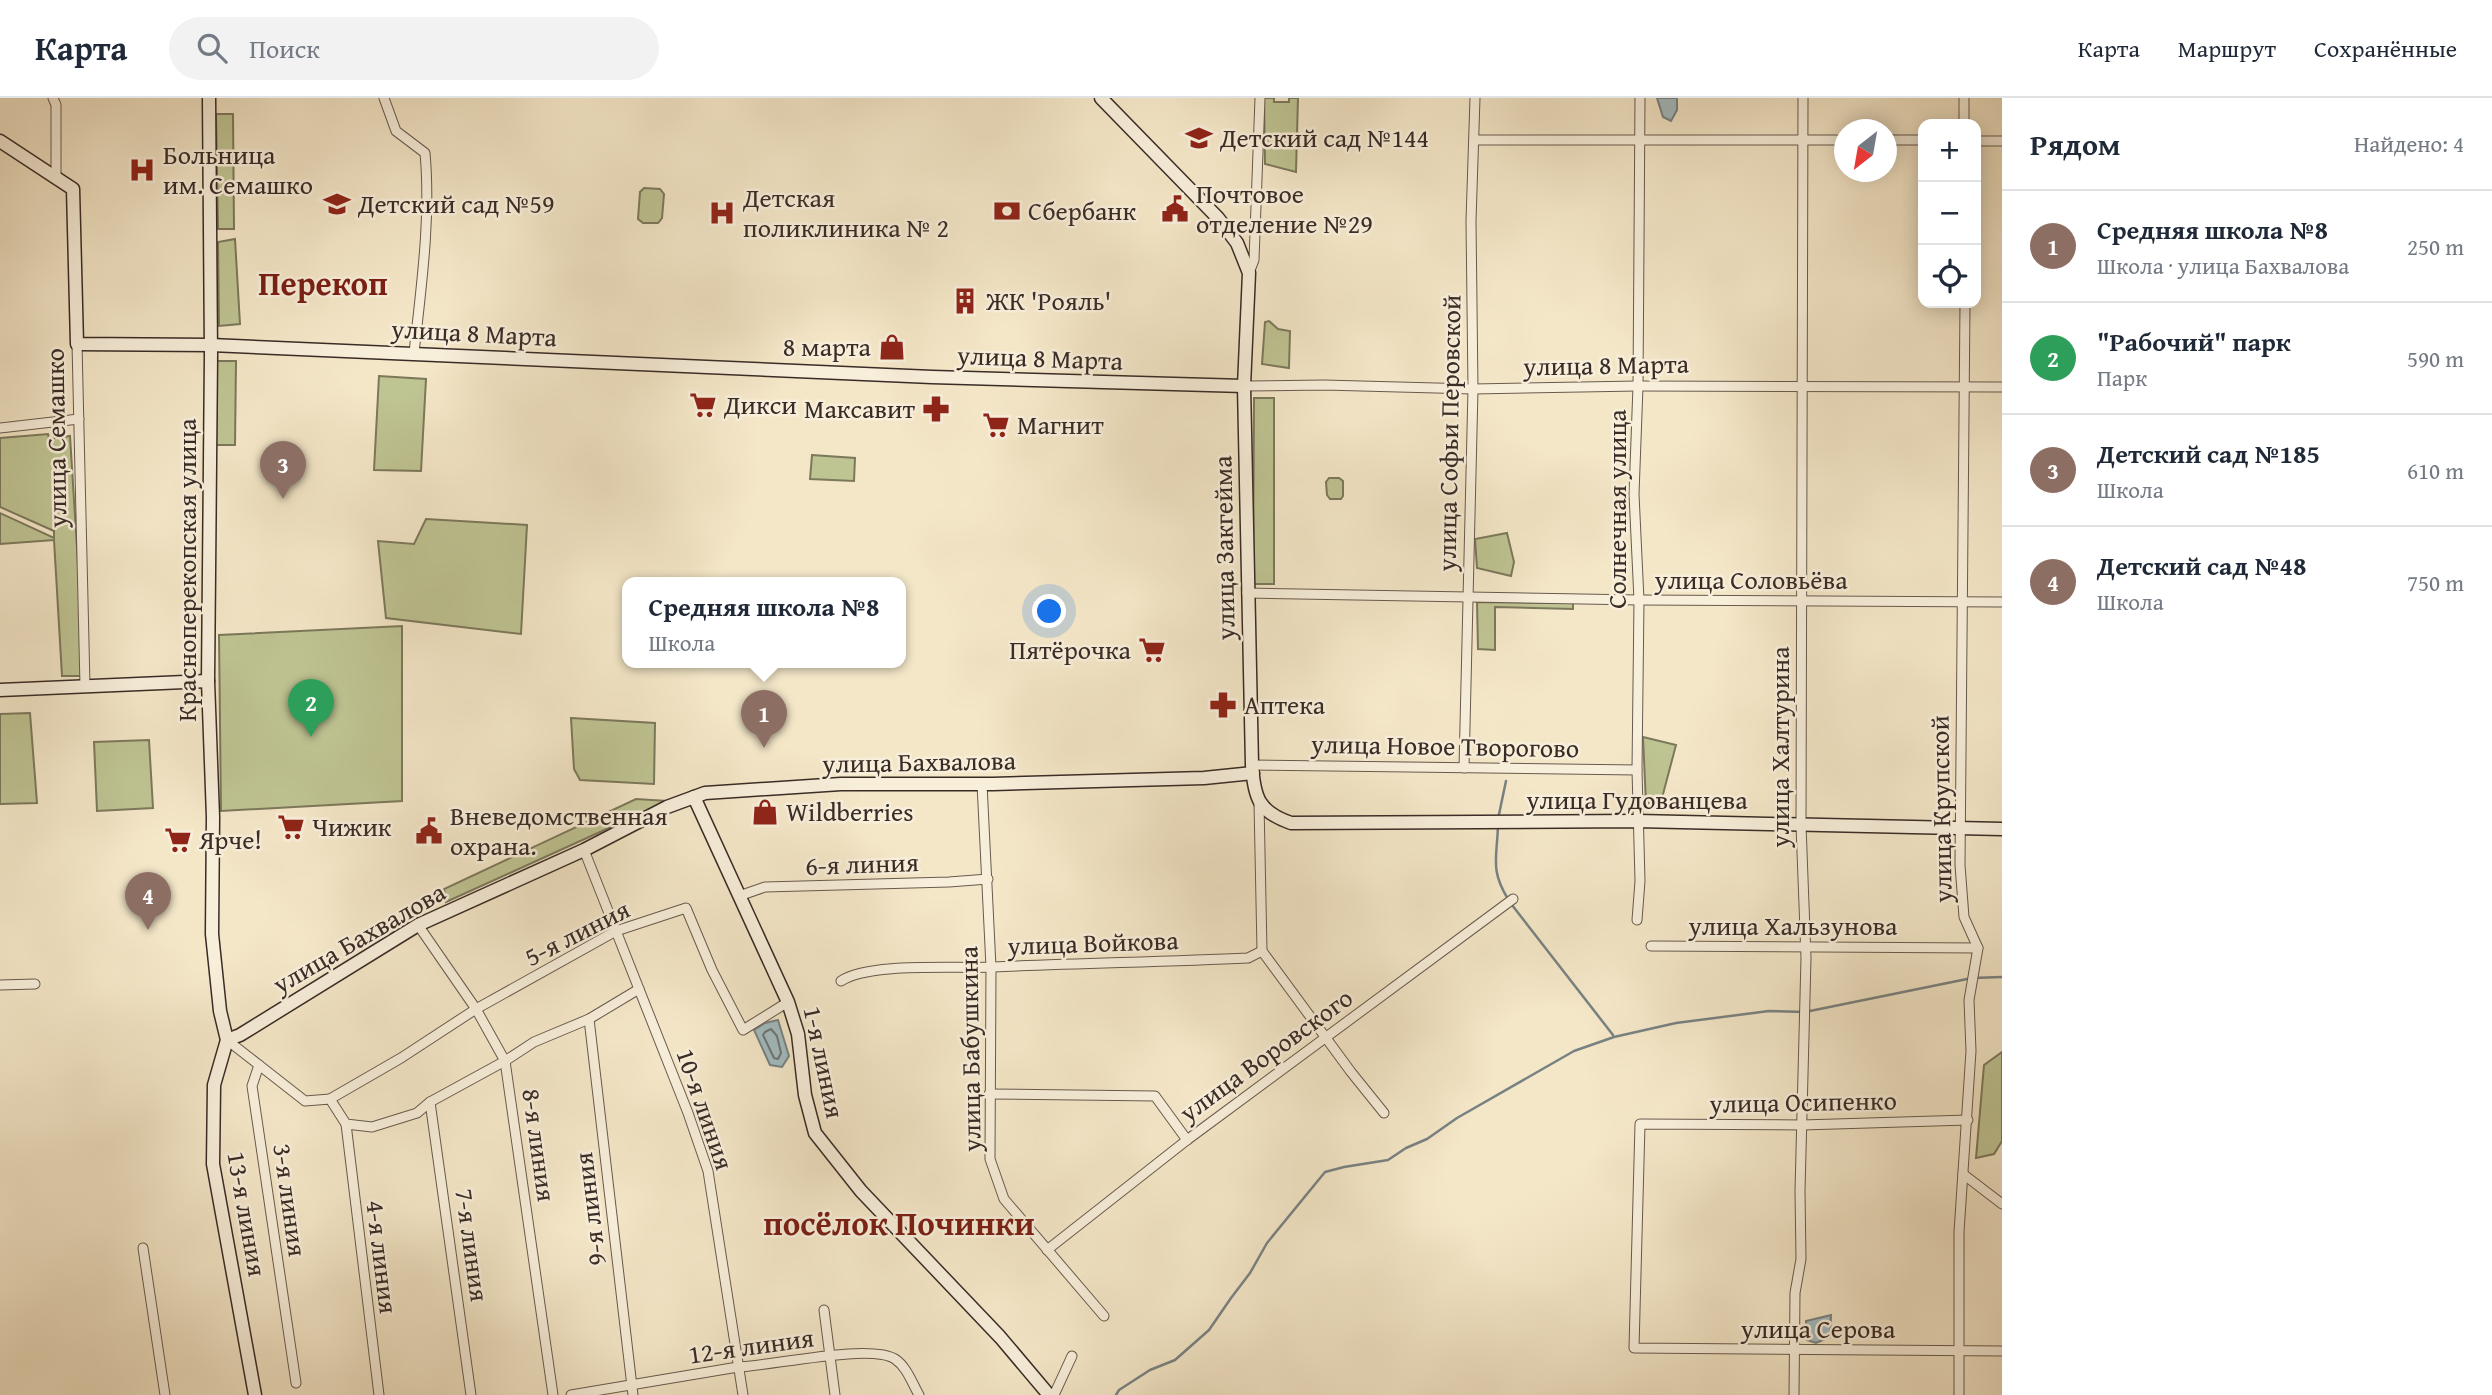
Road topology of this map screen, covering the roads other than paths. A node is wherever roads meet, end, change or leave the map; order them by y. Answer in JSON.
{"nodes":[{"id":1,"x":53,"y":98,"type":"edge"},
{"id":2,"x":209,"y":98,"type":"edge"},
{"id":3,"x":384,"y":98,"type":"edge"},
{"id":4,"x":1101,"y":98,"type":"edge"},
{"id":5,"x":1261,"y":98,"type":"edge"},
{"id":6,"x":1475,"y":98,"type":"edge"},
{"id":7,"x":1640,"y":98,"type":"edge"},
{"id":8,"x":1803,"y":98,"type":"edge"},
{"id":9,"x":1964,"y":98,"type":"edge"},
{"id":10,"x":1964,"y":119,"type":"edge"},
{"id":11,"x":1639,"y":139,"type":"junction"},
{"id":12,"x":1474,"y":140,"type":"junction"},
{"id":13,"x":1802,"y":140,"type":"junction"},
{"id":14,"x":1834,"y":140,"type":"edge"},
{"id":15,"x":1897,"y":140,"type":"edge"},
{"id":16,"x":0,"y":141,"type":"edge"},
{"id":17,"x":1918,"y":141,"type":"edge"},
{"id":18,"x":1981,"y":141,"type":"edge"},
{"id":19,"x":2002,"y":141,"type":"edge"},
{"id":20,"x":56,"y":178,"type":"junction"},
{"id":21,"x":1249,"y":273,"type":"junction"},
{"id":22,"x":1965,"y":308,"type":"edge"},
{"id":23,"x":77,"y":344,"type":"junction"},
{"id":24,"x":211,"y":345,"type":"junction"},
{"id":25,"x":414,"y":354,"type":"junction"},
{"id":26,"x":1244,"y":386,"type":"junction"},
{"id":27,"x":1638,"y":386,"type":"junction"},
{"id":28,"x":1803,"y":386,"type":"junction"},
{"id":29,"x":1963,"y":387,"type":"junction"},
{"id":30,"x":2002,"y":387,"type":"edge"},
{"id":31,"x":1473,"y":389,"type":"junction"},
{"id":32,"x":79,"y":419,"type":"junction"},
{"id":33,"x":0,"y":428,"type":"edge"},
{"id":34,"x":1247,"y":593,"type":"junction"},
{"id":35,"x":1469,"y":597,"type":"junction"},
{"id":36,"x":1639,"y":600,"type":"junction"},
{"id":37,"x":1801,"y":602,"type":"junction"},
{"id":38,"x":2002,"y":602,"type":"edge"},
{"id":39,"x":1962,"y":603,"type":"junction"},
{"id":40,"x":208,"y":681,"type":"junction"},
{"id":41,"x":85,"y":686,"type":"junction"},
{"id":42,"x":0,"y":690,"type":"edge"},
{"id":43,"x":1464,"y":768,"type":"junction"},
{"id":44,"x":1252,"y":769,"type":"junction"},
{"id":45,"x":1637,"y":770,"type":"junction"},
{"id":46,"x":982,"y":784,"type":"junction"},
{"id":47,"x":694,"y":797,"type":"junction"},
{"id":48,"x":1259,"y":803,"type":"junction"},
{"id":49,"x":1637,"y":821,"type":"junction"},
{"id":50,"x":1801,"y":825,"type":"junction"},
{"id":51,"x":1960,"y":828,"type":"junction"},
{"id":52,"x":2002,"y":829,"type":"edge"},
{"id":53,"x":584,"y":850,"type":"junction"},
{"id":54,"x":988,"y":879,"type":"junction"},
{"id":55,"x":739,"y":896,"type":"junction"},
{"id":56,"x":1513,"y":899,"type":"dead end"},
{"id":57,"x":1637,"y":920,"type":"dead end"},
{"id":58,"x":418,"y":925,"type":"junction"},
{"id":59,"x":617,"y":930,"type":"junction"},
{"id":60,"x":1651,"y":946,"type":"dead end"},
{"id":61,"x":1805,"y":947,"type":"junction"},
{"id":62,"x":1978,"y":948,"type":"junction"},
{"id":63,"x":1262,"y":951,"type":"junction"},
{"id":64,"x":991,"y":967,"type":"junction"},
{"id":65,"x":841,"y":981,"type":"dead end"},
{"id":66,"x":35,"y":984,"type":"dead end"},
{"id":67,"x":0,"y":985,"type":"edge"},
{"id":68,"x":639,"y":989,"type":"junction"},
{"id":69,"x":788,"y":1002,"type":"junction"},
{"id":70,"x":476,"y":1009,"type":"junction"},
{"id":71,"x":589,"y":1019,"type":"junction"},
{"id":72,"x":1326,"y":1039,"type":"junction"},
{"id":73,"x":227,"y":1040,"type":"junction"},
{"id":74,"x":505,"y":1061,"type":"junction"},
{"id":75,"x":259,"y":1065,"type":"junction"},
{"id":76,"x":989,"y":1094,"type":"junction"},
{"id":77,"x":330,"y":1099,"type":"junction"},
{"id":78,"x":430,"y":1102,"type":"junction"},
{"id":79,"x":1384,"y":1114,"type":"dead end"},
{"id":80,"x":1968,"y":1120,"type":"junction"},
{"id":81,"x":346,"y":1124,"type":"junction"},
{"id":82,"x":1802,"y":1125,"type":"junction"},
{"id":83,"x":1188,"y":1140,"type":"junction"},
{"id":84,"x":1963,"y":1174,"type":"junction"},
{"id":85,"x":2002,"y":1204,"type":"edge"},
{"id":86,"x":143,"y":1248,"type":"dead end"},
{"id":87,"x":1047,"y":1250,"type":"junction"},
{"id":88,"x":824,"y":1310,"type":"dead end"},
{"id":89,"x":1104,"y":1316,"type":"dead end"},
{"id":90,"x":1634,"y":1348,"type":"joint"},
{"id":91,"x":1958,"y":1350,"type":"junction"},
{"id":92,"x":1793,"y":1351,"type":"junction"},
{"id":93,"x":2002,"y":1351,"type":"edge"},
{"id":94,"x":829,"y":1356,"type":"junction"},
{"id":95,"x":1072,"y":1356,"type":"dead end"},
{"id":96,"x":738,"y":1367,"type":"junction"},
{"id":97,"x":296,"y":1383,"type":"dead end"},
{"id":98,"x":632,"y":1390,"type":"edge"},
{"id":99,"x":165,"y":1395,"type":"edge"},
{"id":100,"x":255,"y":1395,"type":"edge"},
{"id":101,"x":379,"y":1395,"type":"edge"},
{"id":102,"x":471,"y":1395,"type":"edge"},
{"id":103,"x":553,"y":1395,"type":"edge"},
{"id":104,"x":571,"y":1395,"type":"edge"},
{"id":105,"x":743,"y":1395,"type":"edge"},
{"id":106,"x":835,"y":1395,"type":"edge"},
{"id":107,"x":919,"y":1395,"type":"edge"},
{"id":108,"x":1051,"y":1395,"type":"edge"},
{"id":109,"x":1794,"y":1395,"type":"edge"},
{"id":110,"x":1959,"y":1395,"type":"edge"}],
"edges":[{"from":1,"to":20,"type":"street"},
{"from":2,"to":24,"type":"street","name":"Красноперекопская улица"},
{"from":3,"to":25,"type":"street"},
{"from":4,"to":21,"type":"street","name":"улица Закгейма"},
{"from":5,"to":21,"type":"street","name":"улица Закгейма"},
{"from":6,"to":12,"type":"street","name":"улица Софьи Перовской"},
{"from":7,"to":11,"type":"street","name":"Солнечная улица"},
{"from":8,"to":13,"type":"street","name":"улица Халтурина"},
{"from":9,"to":10,"type":"street"},
{"from":11,"to":12,"type":"street"},
{"from":11,"to":13,"type":"street"},
{"from":11,"to":27,"type":"street","name":"Солнечная улица"},
{"from":12,"to":31,"type":"street","name":"улица Софьи Перовской"},
{"from":13,"to":14,"type":"street"},
{"from":13,"to":28,"type":"street","name":"улица Халтурина"},
{"from":15,"to":17,"type":"street"},
{"from":16,"to":20,"type":"street"},
{"from":18,"to":19,"type":"street"},
{"from":20,"to":23,"type":"street","name":"улица Семашко"},
{"from":21,"to":26,"type":"street","name":"улица Закгейма"},
{"from":22,"to":29,"type":"street","name":"улица Крупской"},
{"from":23,"to":24,"type":"street","name":"улица 8 Марта"},
{"from":23,"to":32,"type":"street","name":"улица Семашко"},
{"from":24,"to":25,"type":"street","name":"улица 8 Марта"},
{"from":24,"to":40,"type":"street","name":"Красноперекопская улица"},
{"from":25,"to":26,"type":"street","name":"улица 8 Марта"},
{"from":26,"to":31,"type":"street","name":"улица 8 Марта"},
{"from":26,"to":34,"type":"street","name":"улица Закгейма"},
{"from":27,"to":28,"type":"street","name":"улица 8 Марта"},
{"from":27,"to":31,"type":"street","name":"улица 8 Марта"},
{"from":27,"to":36,"type":"street","name":"Солнечная улица"},
{"from":28,"to":29,"type":"street","name":"улица 8 Марта"},
{"from":28,"to":37,"type":"street","name":"улица Халтурина"},
{"from":29,"to":30,"type":"street","name":"улица 8 Марта"},
{"from":29,"to":39,"type":"street","name":"улица Крупской"},
{"from":31,"to":35,"type":"street","name":"улица Софьи Перовской"},
{"from":32,"to":33,"type":"street"},
{"from":32,"to":41,"type":"street","name":"улица Семашко"},
{"from":34,"to":35,"type":"street","name":"улица Соловьёва"},
{"from":34,"to":44,"type":"street","name":"улица Закгейма"},
{"from":35,"to":36,"type":"street","name":"улица Соловьёва"},
{"from":35,"to":43,"type":"street","name":"улица Софьи Перовской"},
{"from":36,"to":37,"type":"street","name":"улица Соловьёва"},
{"from":36,"to":45,"type":"street","name":"Солнечная улица"},
{"from":37,"to":39,"type":"street","name":"улица Соловьёва"},
{"from":37,"to":50,"type":"street","name":"улица Халтурина"},
{"from":38,"to":39,"type":"street","name":"улица Соловьёва"},
{"from":39,"to":51,"type":"street","name":"улица Крупской"},
{"from":40,"to":41,"type":"street"},
{"from":40,"to":73,"type":"street","name":"Красноперекопская улица"},
{"from":41,"to":42,"type":"street"},
{"from":43,"to":44,"type":"street","name":"улица Новое Творогово"},
{"from":43,"to":45,"type":"street","name":"улица Новое Творогово"},
{"from":44,"to":46,"type":"street","name":"улица Бахвалова"},
{"from":44,"to":48,"type":"street","name":"улица Закгейма"},
{"from":45,"to":49,"type":"street","name":"Солнечная улица"},
{"from":46,"to":47,"type":"street","name":"улица Бахвалова"},
{"from":46,"to":54,"type":"street","name":"улица Бабушкина"},
{"from":47,"to":53,"type":"street","name":"улица Бахвалова"},
{"from":47,"to":55,"type":"street","name":"1-я линия"},
{"from":48,"to":49,"type":"street","name":"улица Гудованцева"},
{"from":48,"to":63,"type":"street"},
{"from":49,"to":50,"type":"street","name":"улица Гудованцева"},
{"from":49,"to":57,"type":"street","name":"Солнечная улица"},
{"from":50,"to":51,"type":"street","name":"улица Гудованцева"},
{"from":50,"to":61,"type":"street","name":"улица Халтурина"},
{"from":51,"to":52,"type":"street","name":"улица Гудованцева"},
{"from":51,"to":62,"type":"street","name":"улица Крупской"},
{"from":53,"to":58,"type":"street","name":"улица Бахвалова"},
{"from":53,"to":59,"type":"street","name":"10-я линия"},
{"from":54,"to":55,"type":"street","name":"6-я линия"},
{"from":54,"to":64,"type":"street","name":"улица Бабушкина"},
{"from":55,"to":69,"type":"street","name":"1-я линия"},
{"from":56,"to":72,"type":"street","name":"улица Воровского"},
{"from":58,"to":70,"type":"street","name":"8-я линия"},
{"from":58,"to":73,"type":"street","name":"улица Бахвалова"},
{"from":59,"to":68,"type":"street","name":"10-я линия"},
{"from":59,"to":69,"type":"street","name":"5-я линия"},
{"from":59,"to":70,"type":"street","name":"5-я линия"},
{"from":60,"to":61,"type":"street","name":"улица Хальзунова"},
{"from":61,"to":62,"type":"street","name":"улица Хальзунова"},
{"from":61,"to":82,"type":"street","name":"улица Халтурина"},
{"from":62,"to":80,"type":"street"},
{"from":63,"to":64,"type":"street","name":"улица Войкова"},
{"from":63,"to":72,"type":"street"},
{"from":64,"to":65,"type":"street","name":"улица Войкова"},
{"from":64,"to":76,"type":"street","name":"улица Бабушкина"},
{"from":66,"to":67,"type":"street"},
{"from":68,"to":71,"type":"street"},
{"from":68,"to":96,"type":"street","name":"10-я линия"},
{"from":69,"to":108,"type":"street","name":"1-я линия"},
{"from":70,"to":74,"type":"street","name":"8-я линия"},
{"from":70,"to":77,"type":"street","name":"5-я линия"},
{"from":71,"to":74,"type":"street"},
{"from":71,"to":98,"type":"street","name":"9-я линия"},
{"from":72,"to":79,"type":"street"},
{"from":72,"to":83,"type":"street","name":"улица Воровского"},
{"from":73,"to":75,"type":"street"},
{"from":73,"to":100,"type":"street","name":"13-я линия"},
{"from":74,"to":78,"type":"street"},
{"from":74,"to":103,"type":"street","name":"8-я линия"},
{"from":75,"to":77,"type":"street"},
{"from":75,"to":97,"type":"street","name":"3-я линия"},
{"from":76,"to":83,"type":"street"},
{"from":76,"to":87,"type":"street","name":"улица Бабушкина"},
{"from":77,"to":81,"type":"street"},
{"from":78,"to":81,"type":"street"},
{"from":78,"to":102,"type":"street","name":"7-я линия"},
{"from":80,"to":82,"type":"street","name":"улица Осипенко"},
{"from":80,"to":84,"type":"street"},
{"from":81,"to":101,"type":"street","name":"4-я линия"},
{"from":82,"to":90,"type":"street","name":"улица Осипенко"},
{"from":82,"to":92,"type":"street","name":"улица Халтурина"},
{"from":83,"to":87,"type":"street","name":"улица Воровского"},
{"from":84,"to":85,"type":"street"},
{"from":84,"to":91,"type":"street"},
{"from":86,"to":99,"type":"street"},
{"from":87,"to":89,"type":"street","name":"улица Бабушкина"},
{"from":88,"to":94,"type":"street"},
{"from":90,"to":92,"type":"street","name":"улица Серова"},
{"from":91,"to":92,"type":"street","name":"улица Серова"},
{"from":91,"to":93,"type":"street","name":"улица Серова"},
{"from":91,"to":110,"type":"street"},
{"from":92,"to":109,"type":"street","name":"улица Халтурина"},
{"from":94,"to":96,"type":"street","name":"12-я линия"},
{"from":94,"to":106,"type":"street"},
{"from":94,"to":107,"type":"street","name":"12-я линия"},
{"from":95,"to":108,"type":"street"},
{"from":96,"to":98,"type":"street","name":"12-я линия"},
{"from":96,"to":105,"type":"street","name":"10-я линия"},
{"from":98,"to":104,"type":"street","name":"12-я линия"}]}
